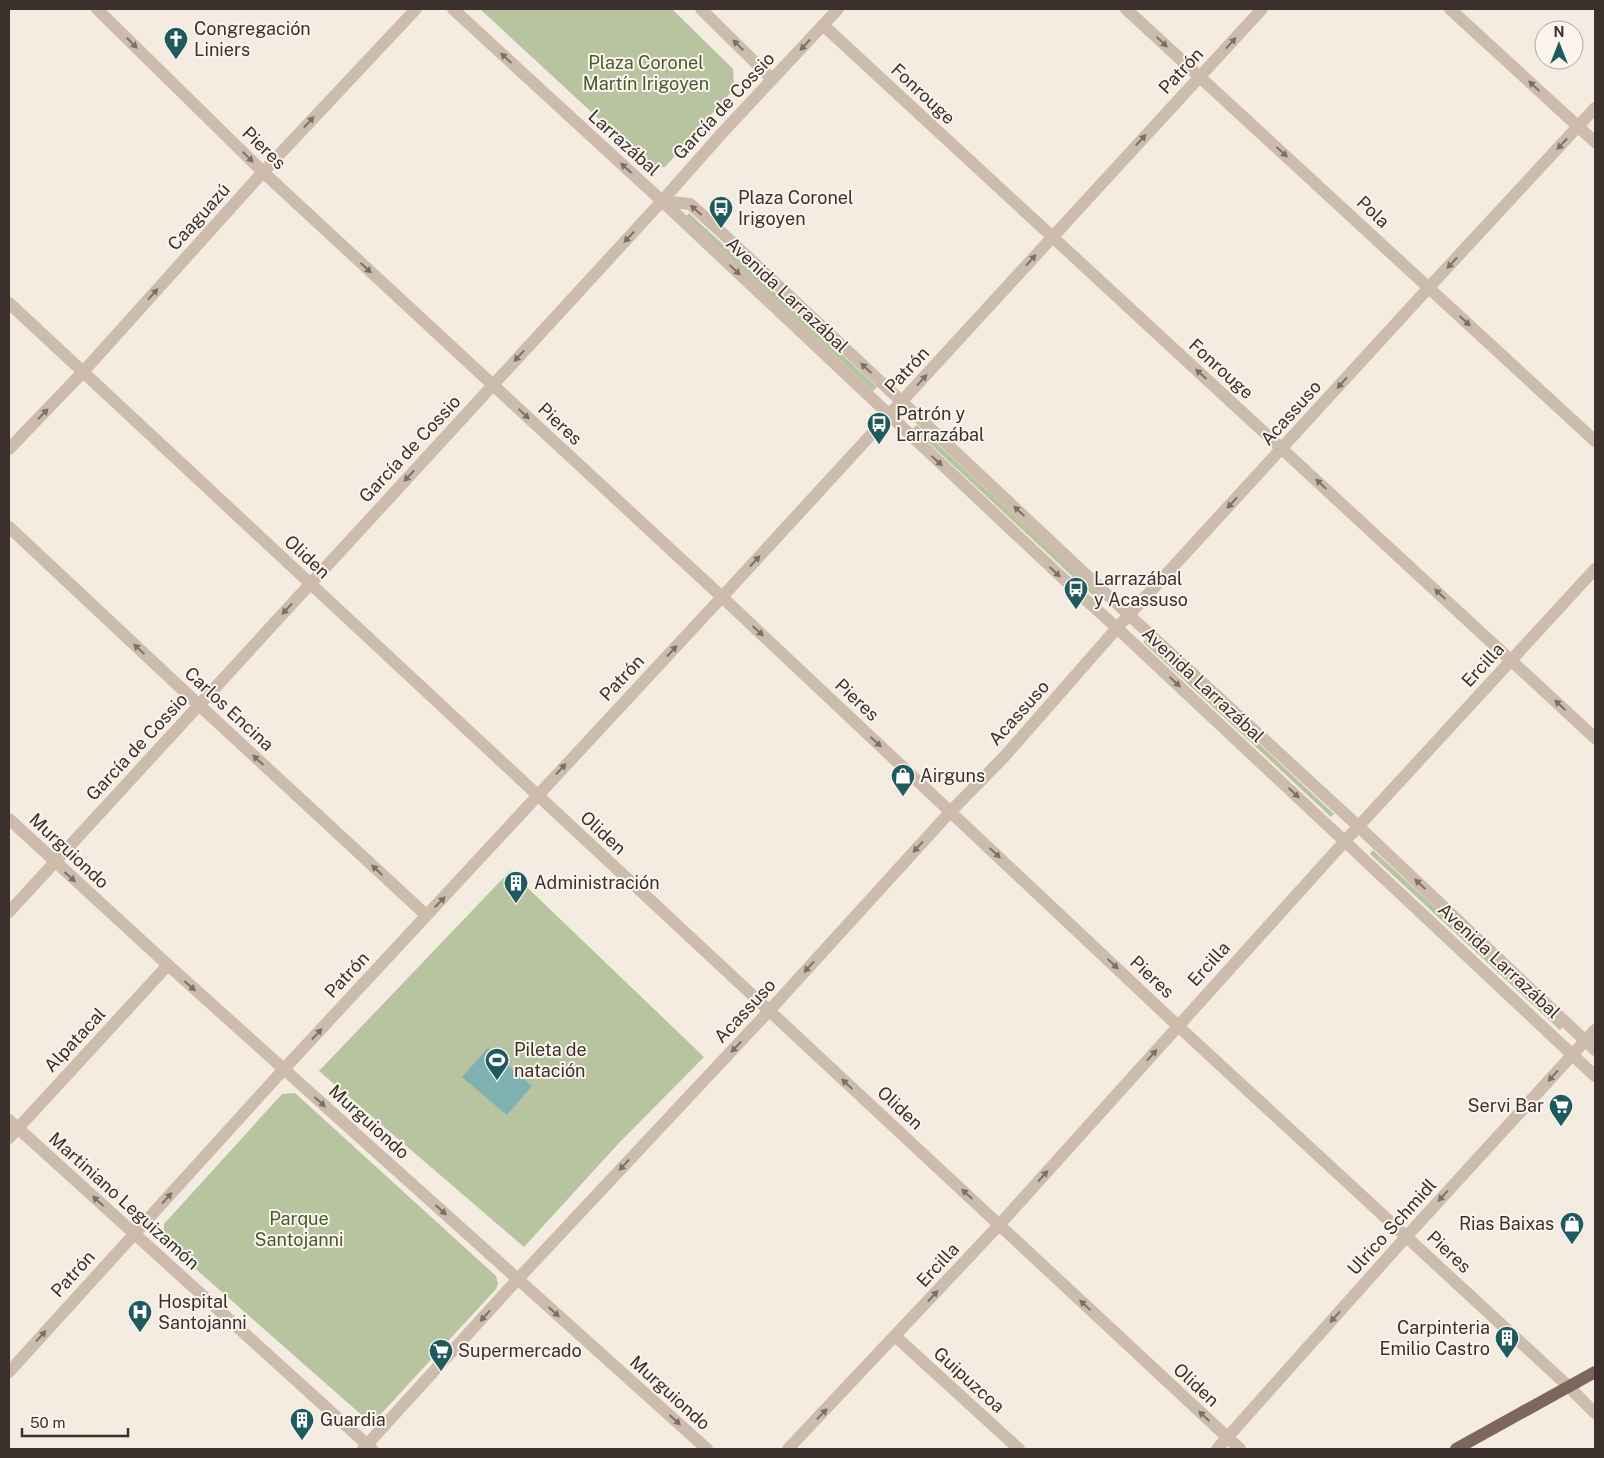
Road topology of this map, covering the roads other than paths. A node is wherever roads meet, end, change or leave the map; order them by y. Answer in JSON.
{"nodes":[{"id":1,"x":98,"y":9,"type":"edge"},
{"id":2,"x":416,"y":9,"type":"edge"},
{"id":3,"x":453,"y":9,"type":"edge"},
{"id":4,"x":701,"y":9,"type":"edge"},
{"id":5,"x":838,"y":9,"type":"edge"},
{"id":6,"x":1126,"y":9,"type":"edge"},
{"id":7,"x":1262,"y":9,"type":"edge"},
{"id":8,"x":1450,"y":9,"type":"edge"},
{"id":9,"x":823,"y":25,"type":"junction"},
{"id":10,"x":1200,"y":77,"type":"junction"},
{"id":11,"x":772,"y":79,"type":"junction"},
{"id":12,"x":1595,"y":108,"type":"edge"},
{"id":13,"x":1578,"y":127,"type":"junction"},
{"id":14,"x":1595,"y":142,"type":"edge"},
{"id":15,"x":263,"y":172,"type":"junction"},
{"id":16,"x":662,"y":201,"type":"junction"},
{"id":17,"x":1052,"y":238,"type":"junction"},
{"id":18,"x":1429,"y":288,"type":"junction"},
{"id":19,"x":9,"y":303,"type":"edge"},
{"id":20,"x":83,"y":372,"type":"junction"},
{"id":21,"x":493,"y":385,"type":"junction"},
{"id":22,"x":902,"y":402,"type":"junction"},
{"id":23,"x":889,"y":415,"type":"junction"},
{"id":24,"x":1595,"y":441,"type":"edge"},
{"id":25,"x":1282,"y":448,"type":"junction"},
{"id":26,"x":9,"y":449,"type":"edge"},
{"id":27,"x":9,"y":527,"type":"edge"},
{"id":28,"x":1595,"y":569,"type":"edge"},
{"id":29,"x":310,"y":584,"type":"junction"},
{"id":30,"x":722,"y":597,"type":"junction"},
{"id":31,"x":1129,"y":615,"type":"junction"},
{"id":32,"x":1117,"y":628,"type":"junction"},
{"id":33,"x":1511,"y":660,"type":"junction"},
{"id":34,"x":199,"y":705,"type":"junction"},
{"id":35,"x":1595,"y":738,"type":"edge"},
{"id":36,"x":537,"y":796,"type":"junction"},
{"id":37,"x":951,"y":811,"type":"junction"},
{"id":38,"x":9,"y":820,"type":"edge"},
{"id":39,"x":1358,"y":826,"type":"junction"},
{"id":40,"x":1345,"y":841,"type":"junction"},
{"id":41,"x":54,"y":862,"type":"junction"},
{"id":42,"x":9,"y":912,"type":"edge"},
{"id":43,"x":426,"y":915,"type":"junction"},
{"id":44,"x":168,"y":965,"type":"junction"},
{"id":45,"x":769,"y":1011,"type":"junction"},
{"id":46,"x":1178,"y":1026,"type":"junction"},
{"id":47,"x":1595,"y":1030,"type":"edge"},
{"id":48,"x":1586,"y":1040,"type":"junction"},
{"id":49,"x":1595,"y":1050,"type":"edge"},
{"id":50,"x":1573,"y":1054,"type":"junction"},
{"id":51,"x":284,"y":1070,"type":"junction"},
{"id":52,"x":1595,"y":1076,"type":"edge"},
{"id":53,"x":13,"y":1124,"type":"edge"},
{"id":54,"x":9,"y":1138,"type":"edge"},
{"id":55,"x":1000,"y":1224,"type":"junction"},
{"id":56,"x":134,"y":1234,"type":"junction"},
{"id":57,"x":1406,"y":1237,"type":"junction"},
{"id":58,"x":517,"y":1280,"type":"junction"},
{"id":59,"x":895,"y":1336,"type":"junction"},
{"id":60,"x":9,"y":1372,"type":"edge"},
{"id":61,"x":1595,"y":1372,"type":"edge"},
{"id":62,"x":1568,"y":1386,"type":"junction"},
{"id":63,"x":1595,"y":1413,"type":"edge"},
{"id":64,"x":1228,"y":1438,"type":"junction"},
{"id":65,"x":367,"y":1448,"type":"edge"},
{"id":66,"x":707,"y":1449,"type":"edge"},
{"id":67,"x":788,"y":1449,"type":"edge"},
{"id":68,"x":1018,"y":1449,"type":"edge"},
{"id":69,"x":1217,"y":1449,"type":"edge"},
{"id":70,"x":1240,"y":1449,"type":"edge"},
{"id":71,"x":1456,"y":1449,"type":"edge"}],
"edges":[{"from":1,"to":15,"type":"street","name":"Pieres","one_way":true},
{"from":15,"to":2,"type":"street","name":"Caaguazú","one_way":true},
{"from":16,"to":3,"type":"street","name":"Larrazábal","one_way":true},
{"from":11,"to":4,"type":"street","one_way":true},
{"from":5,"to":9,"type":"street","name":"García de Cossio"},
{"from":6,"to":10,"type":"street","name":"Pola","one_way":true},
{"from":10,"to":7,"type":"street","name":"Patrón","one_way":true},
{"from":13,"to":8,"type":"street","one_way":true},
{"from":9,"to":11,"type":"street","name":"García de Cossio","one_way":true},
{"from":9,"to":17,"type":"street","name":"Fonrouge"},
{"from":17,"to":10,"type":"street","name":"Patrón","one_way":true},
{"from":10,"to":18,"type":"street","name":"Pola","one_way":true},
{"from":11,"to":16,"type":"street","name":"García de Cossio"},
{"from":12,"to":13,"type":"street","name":"Acassuso"},
{"from":13,"to":14,"type":"street"},
{"from":13,"to":18,"type":"street","name":"Acassuso","one_way":true},
{"from":20,"to":15,"type":"street","name":"Caaguazú","one_way":true},
{"from":15,"to":21,"type":"street","name":"Pieres","one_way":true},
{"from":16,"to":21,"type":"street","name":"García de Cossio","one_way":true},
{"from":22,"to":16,"type":"street","name":"Avenida Larrazábal","one_way":true},
{"from":16,"to":23,"type":"street","name":"Avenida Larrazábal","one_way":true},
{"from":22,"to":17,"type":"street","name":"Patrón","one_way":true},
{"from":25,"to":17,"type":"street","name":"Fonrouge","one_way":true},
{"from":18,"to":24,"type":"street","name":"Pola","one_way":true},
{"from":18,"to":25,"type":"street","name":"Acassuso","one_way":true},
{"from":19,"to":20,"type":"street","name":"Oliden"},
{"from":26,"to":20,"type":"street","name":"Caaguazú","one_way":true},
{"from":20,"to":29,"type":"street","name":"Oliden"},
{"from":21,"to":29,"type":"street","name":"García de Cossio","one_way":true},
{"from":21,"to":30,"type":"street","name":"Pieres","one_way":true},
{"from":22,"to":23,"type":"street","name":"Patrón"},
{"from":31,"to":22,"type":"street","name":"Avenida Larrazábal","one_way":true},
{"from":30,"to":23,"type":"street","name":"Patrón","one_way":true},
{"from":23,"to":32,"type":"street","name":"Avenida Larrazábal","one_way":true},
{"from":25,"to":31,"type":"street","name":"Acassuso","one_way":true},
{"from":33,"to":25,"type":"street","name":"Fonrouge","one_way":true},
{"from":34,"to":27,"type":"street","name":"Carlos Encina","one_way":true},
{"from":28,"to":33,"type":"street","name":"Ercilla"},
{"from":29,"to":34,"type":"street","name":"García de Cossio","one_way":true},
{"from":29,"to":36,"type":"street","name":"Oliden"},
{"from":36,"to":30,"type":"street","name":"Patrón","one_way":true},
{"from":30,"to":37,"type":"street","name":"Pieres","one_way":true},
{"from":31,"to":32,"type":"street","name":"Acassuso"},
{"from":31,"to":39,"type":"street","name":"Avenida Larrazábal"},
{"from":32,"to":37,"type":"street","name":"Acassuso"},
{"from":32,"to":40,"type":"street","name":"Avenida Larrazábal","one_way":true},
{"from":35,"to":33,"type":"street","name":"Fonrouge","one_way":true},
{"from":33,"to":39,"type":"street","name":"Ercilla"},
{"from":34,"to":41,"type":"street","name":"García de Cossio"},
{"from":43,"to":34,"type":"street","name":"Carlos Encina","one_way":true},
{"from":43,"to":36,"type":"street","name":"Patrón","one_way":true},
{"from":36,"to":45,"type":"street","name":"Oliden"},
{"from":37,"to":45,"type":"street","name":"Acassuso","one_way":true},
{"from":37,"to":46,"type":"street","name":"Pieres","one_way":true},
{"from":38,"to":41,"type":"street","name":"Murguiondo"},
{"from":39,"to":40,"type":"street","name":"Ercilla"},
{"from":48,"to":39,"type":"street","name":"Avenida Larrazábal","one_way":true},
{"from":40,"to":46,"type":"street","name":"Ercilla"},
{"from":40,"to":50,"type":"street","name":"Avenida Larrazábal"},
{"from":41,"to":42,"type":"street","name":"García de Cossio"},
{"from":41,"to":44,"type":"street","name":"Murguiondo","one_way":true},
{"from":51,"to":43,"type":"street","name":"Patrón","one_way":true},
{"from":44,"to":51,"type":"street","name":"Murguiondo","one_way":true},
{"from":44,"to":53,"type":"street","name":"Alpatacal"},
{"from":55,"to":45,"type":"street","name":"Oliden","one_way":true},
{"from":45,"to":58,"type":"street","name":"Acassuso","one_way":true},
{"from":55,"to":46,"type":"street","name":"Ercilla","one_way":true},
{"from":46,"to":57,"type":"street","name":"Pieres"},
{"from":47,"to":48,"type":"street","name":"Ulrico Schmidl"},
{"from":48,"to":49,"type":"street","name":"Avenida Larrazábal"},
{"from":48,"to":50,"type":"street","name":"Ulrico Schmidl"},
{"from":50,"to":52,"type":"street","name":"Avenida Larrazábal"},
{"from":50,"to":57,"type":"street","name":"Ulrico Schmidl","one_way":true},
{"from":56,"to":51,"type":"street","name":"Patrón","one_way":true},
{"from":51,"to":58,"type":"street","name":"Murguiondo","one_way":true},
{"from":53,"to":54,"type":"street","name":"Alpatacal"},
{"from":56,"to":53,"type":"street","name":"Martiniano Leguizamón","one_way":true},
{"from":59,"to":55,"type":"street","name":"Ercilla","one_way":true},
{"from":64,"to":55,"type":"street","name":"Oliden","one_way":true},
{"from":60,"to":56,"type":"street","name":"Patrón","one_way":true},
{"from":56,"to":65,"type":"street","name":"Martiniano Leguizamón"},
{"from":57,"to":62,"type":"street","name":"Pieres"},
{"from":57,"to":64,"type":"street","name":"Ulrico Schmidl","one_way":true},
{"from":58,"to":65,"type":"street","name":"Acassuso","one_way":true},
{"from":58,"to":66,"type":"street","name":"Murguiondo","one_way":true},
{"from":67,"to":59,"type":"street","name":"Ercilla","one_way":true},
{"from":59,"to":68,"type":"street","name":"Guipuzcoa"},
{"from":61,"to":62,"type":"main road"},
{"from":62,"to":63,"type":"street","name":"Pieres"},
{"from":62,"to":71,"type":"main road"},
{"from":64,"to":69,"type":"street","name":"Ulrico Schmidl"},
{"from":64,"to":70,"type":"street","name":"Oliden"}]}
